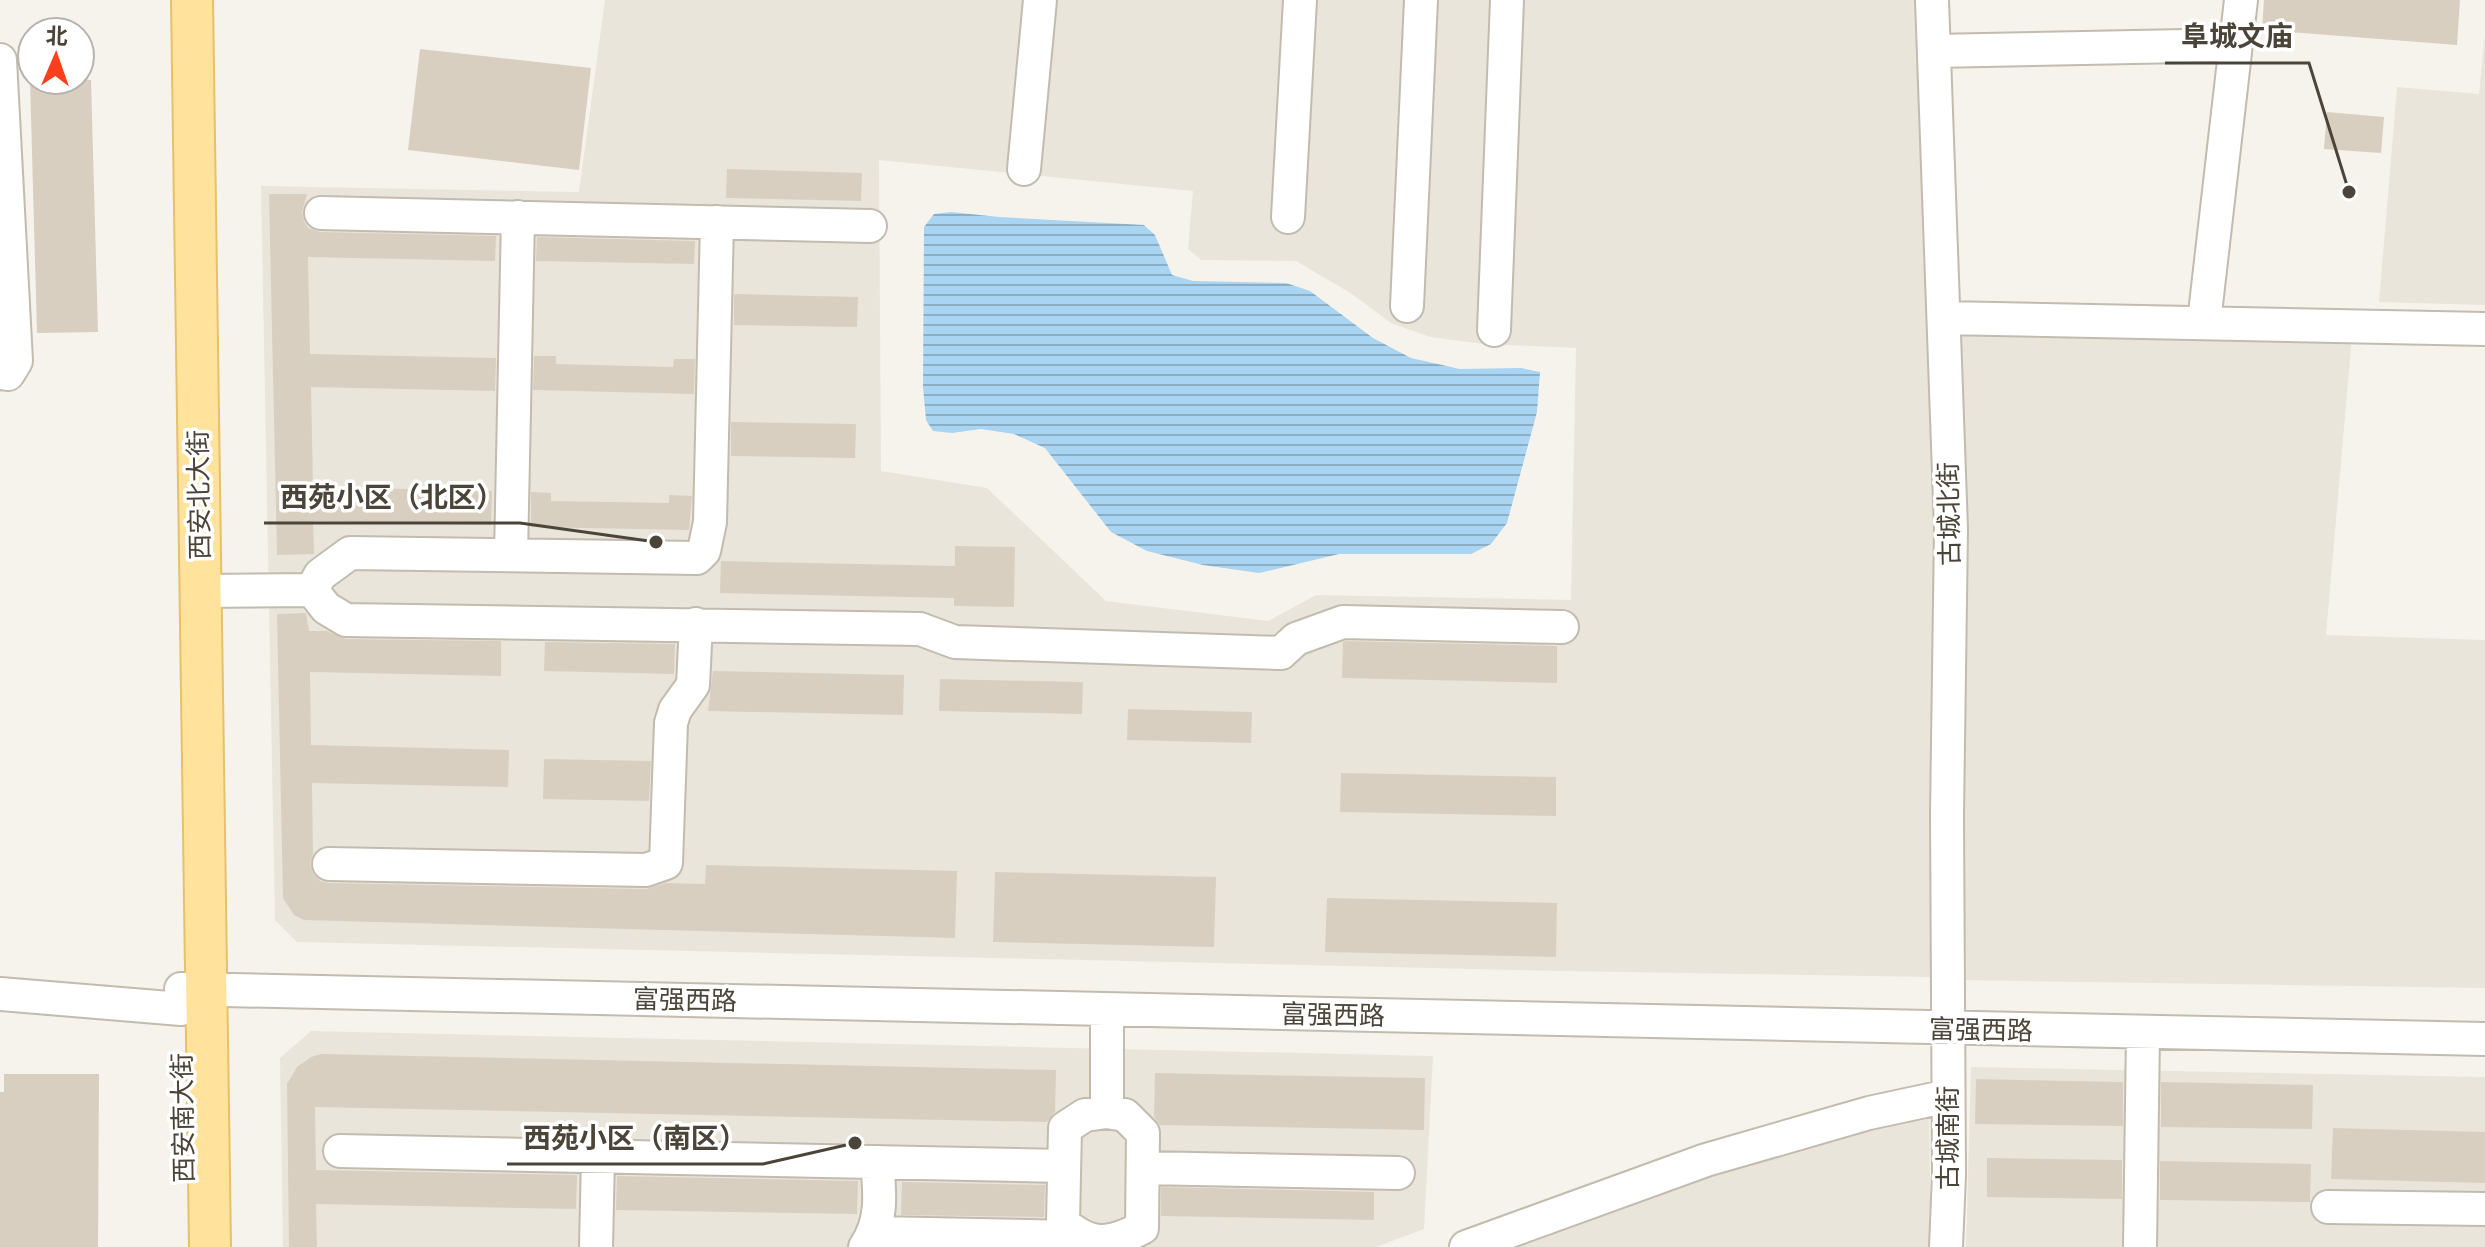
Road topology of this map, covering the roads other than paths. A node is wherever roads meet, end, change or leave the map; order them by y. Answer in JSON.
{"nodes":[{"id":1,"x":166,"y":0,"type":"edge"},
{"id":2,"x":192,"y":0,"type":"edge"},
{"id":3,"x":1040,"y":0,"type":"edge"},
{"id":4,"x":1300,"y":0,"type":"edge"},
{"id":5,"x":1421,"y":0,"type":"edge"},
{"id":6,"x":1507,"y":0,"type":"edge"},
{"id":7,"x":1932,"y":0,"type":"edge"},
{"id":8,"x":2241,"y":0,"type":"edge"},
{"id":9,"x":2236,"y":45,"type":"junction"},
{"id":10,"x":1934,"y":51,"type":"junction"},
{"id":11,"x":0,"y":60,"type":"edge"},
{"id":12,"x":1024,"y":169,"type":"dead end"},
{"id":13,"x":321,"y":213,"type":"dead end"},
{"id":14,"x":518,"y":217,"type":"junction"},
{"id":15,"x":1288,"y":217,"type":"dead end"},
{"id":16,"x":717,"y":222,"type":"junction"},
{"id":17,"x":870,"y":226,"type":"dead end"},
{"id":18,"x":1407,"y":306,"type":"dead end"},
{"id":19,"x":1944,"y":318,"type":"junction"},
{"id":20,"x":2204,"y":322,"type":"junction"},
{"id":21,"x":2485,"y":329,"type":"edge"},
{"id":22,"x":1494,"y":330,"type":"dead end"},
{"id":23,"x":0,"y":373,"type":"edge"},
{"id":24,"x":511,"y":555,"type":"junction"},
{"id":25,"x":312,"y":590,"type":"junction"},
{"id":26,"x":201,"y":591,"type":"junction"},
{"id":27,"x":696,"y":624,"type":"junction"},
{"id":28,"x":1562,"y":627,"type":"dead end"},
{"id":29,"x":329,"y":864,"type":"dead end"},
{"id":30,"x":0,"y":994,"type":"edge"},
{"id":31,"x":190,"y":996,"type":"junction"},
{"id":32,"x":1107,"y":1010,"type":"junction"},
{"id":33,"x":1948,"y":1029,"type":"junction"},
{"id":34,"x":2143,"y":1033,"type":"junction"},
{"id":35,"x":2485,"y":1039,"type":"edge"},
{"id":36,"x":1948,"y":1096,"type":"junction"},
{"id":37,"x":1107,"y":1112,"type":"junction"},
{"id":38,"x":340,"y":1151,"type":"dead end"},
{"id":39,"x":598,"y":1157,"type":"junction"},
{"id":40,"x":877,"y":1162,"type":"junction"},
{"id":41,"x":1064,"y":1166,"type":"junction"},
{"id":42,"x":1143,"y":1168,"type":"junction"},
{"id":43,"x":1398,"y":1173,"type":"dead end"},
{"id":44,"x":2328,"y":1207,"type":"dead end"},
{"id":45,"x":2485,"y":1209,"type":"edge"},
{"id":46,"x":1076,"y":1237,"type":"junction"},
{"id":47,"x":869,"y":1240,"type":"edge"},
{"id":48,"x":185,"y":1247,"type":"edge"},
{"id":49,"x":210,"y":1247,"type":"edge"},
{"id":50,"x":596,"y":1247,"type":"edge"},
{"id":51,"x":1466,"y":1247,"type":"edge"},
{"id":52,"x":1946,"y":1247,"type":"edge"},
{"id":53,"x":2140,"y":1247,"type":"edge"}],
"edges":[{"from":1,"to":31,"type":"main road","name":"西安北大街"},
{"from":2,"to":26,"type":"main road","name":"西安北大街"},
{"from":3,"to":12,"type":"street"},
{"from":4,"to":15,"type":"street"},
{"from":5,"to":18,"type":"street"},
{"from":6,"to":22,"type":"street"},
{"from":7,"to":10,"type":"street","name":"古城北街"},
{"from":8,"to":9,"type":"street"},
{"from":9,"to":10,"type":"street"},
{"from":9,"to":20,"type":"street"},
{"from":10,"to":19,"type":"street","name":"古城北街"},
{"from":11,"to":23,"type":"street"},
{"from":13,"to":14,"type":"street"},
{"from":14,"to":16,"type":"street"},
{"from":14,"to":24,"type":"street"},
{"from":16,"to":17,"type":"street"},
{"from":16,"to":24,"type":"street"},
{"from":19,"to":20,"type":"street"},
{"from":19,"to":33,"type":"street","name":"古城北街"},
{"from":20,"to":21,"type":"street"},
{"from":24,"to":25,"type":"street"},
{"from":25,"to":26,"type":"street"},
{"from":25,"to":27,"type":"street"},
{"from":26,"to":31,"type":"main road","name":"西安北大街"},
{"from":27,"to":28,"type":"street"},
{"from":27,"to":29,"type":"street"},
{"from":30,"to":31,"type":"street","name":"富强西路"},
{"from":31,"to":32,"type":"street","name":"富强西路"},
{"from":31,"to":48,"type":"main road","name":"西安南大街"},
{"from":31,"to":49,"type":"main road","name":"西安南大街"},
{"from":32,"to":33,"type":"street","name":"富强西路"},
{"from":32,"to":37,"type":"street"},
{"from":33,"to":34,"type":"street","name":"富强西路"},
{"from":33,"to":36,"type":"street","name":"古城南街"},
{"from":34,"to":35,"type":"street","name":"富强西路"},
{"from":34,"to":53,"type":"street"},
{"from":36,"to":51,"type":"street"},
{"from":36,"to":52,"type":"street","name":"古城南街"},
{"from":37,"to":41,"type":"street"},
{"from":37,"to":42,"type":"street"},
{"from":38,"to":39,"type":"street"},
{"from":39,"to":40,"type":"street"},
{"from":39,"to":50,"type":"street"},
{"from":40,"to":41,"type":"street"},
{"from":40,"to":47,"type":"street"},
{"from":41,"to":46,"type":"street"},
{"from":42,"to":43,"type":"street"},
{"from":42,"to":46,"type":"street"},
{"from":44,"to":45,"type":"street"},
{"from":46,"to":47,"type":"street"}]}
